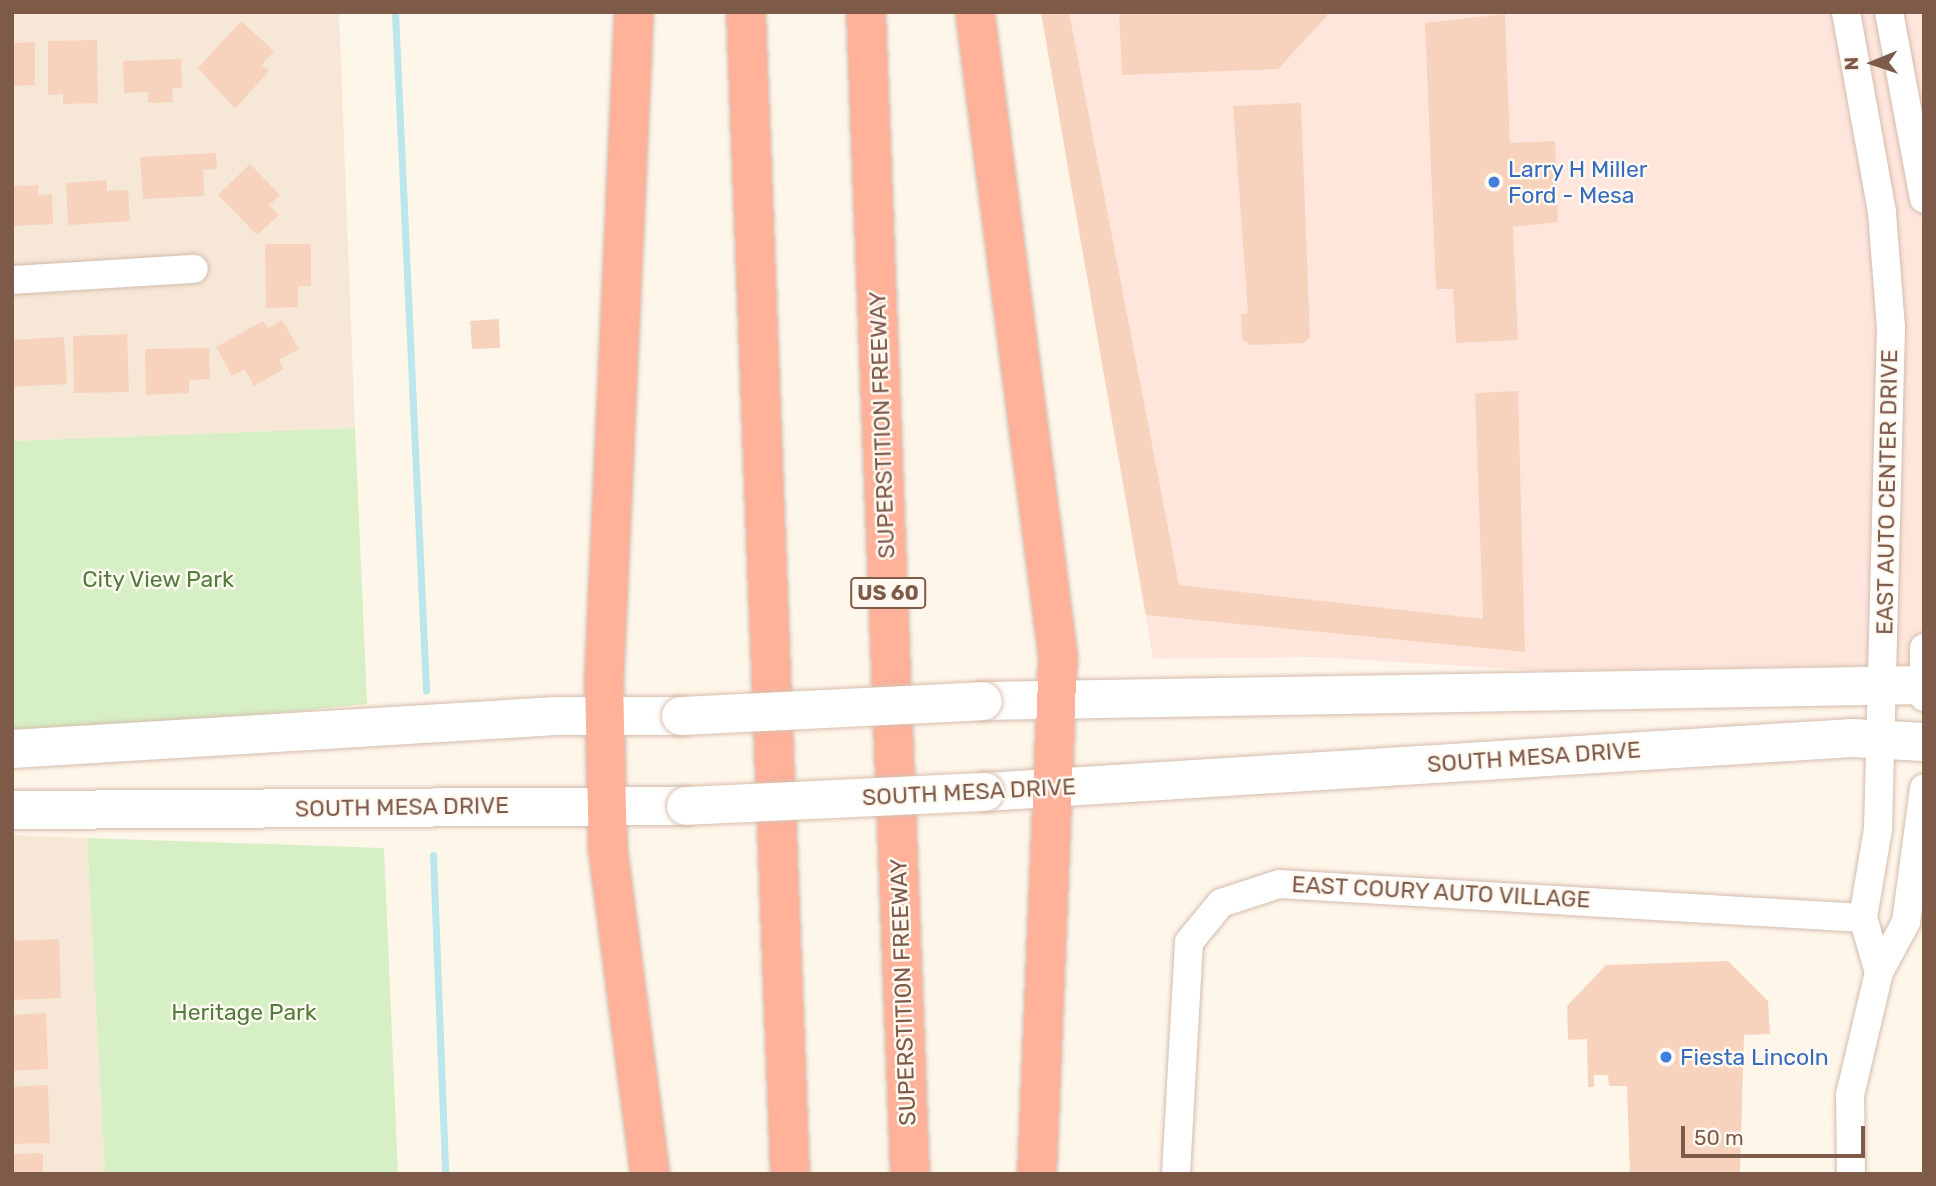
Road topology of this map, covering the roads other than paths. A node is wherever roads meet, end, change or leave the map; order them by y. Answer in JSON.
{"nodes":[{"id":1,"x":634,"y":12,"type":"edge"},
{"id":2,"x":746,"y":12,"type":"edge"},
{"id":3,"x":866,"y":12,"type":"edge"},
{"id":4,"x":975,"y":12,"type":"edge"},
{"id":5,"x":1846,"y":12,"type":"edge"},
{"id":6,"x":1889,"y":12,"type":"edge"},
{"id":7,"x":1924,"y":199,"type":"edge"},
{"id":8,"x":194,"y":269,"type":"dead end"},
{"id":9,"x":12,"y":280,"type":"edge"},
{"id":10,"x":1923,"y":679,"type":"edge"},
{"id":11,"x":1882,"y":684,"type":"junction"},
{"id":12,"x":1056,"y":697,"type":"junction"},
{"id":13,"x":605,"y":715,"type":"junction"},
{"id":14,"x":1881,"y":740,"type":"junction"},
{"id":15,"x":1924,"y":742,"type":"edge"},
{"id":16,"x":12,"y":749,"type":"edge"},
{"id":17,"x":1054,"y":788,"type":"junction"},
{"id":18,"x":1924,"y":788,"type":"edge"},
{"id":19,"x":607,"y":809,"type":"junction"},
{"id":20,"x":12,"y":810,"type":"edge"},
{"id":21,"x":1863,"y":918,"type":"junction"},
{"id":22,"x":1879,"y":972,"type":"junction"},
{"id":23,"x":650,"y":1174,"type":"edge"},
{"id":24,"x":790,"y":1174,"type":"edge"},
{"id":25,"x":910,"y":1174,"type":"edge"},
{"id":26,"x":1037,"y":1174,"type":"edge"},
{"id":27,"x":1176,"y":1174,"type":"edge"},
{"id":28,"x":1851,"y":1174,"type":"edge"}],
"edges":[{"from":1,"to":13,"type":"highway"},
{"from":2,"to":24,"type":"highway"},
{"from":3,"to":25,"type":"highway","name":"SUPERSTITION FREEWAY","number":"US 60"},
{"from":4,"to":12,"type":"highway"},
{"from":5,"to":11,"type":"street","name":"EAST AUTO CENTER DRIVE"},
{"from":6,"to":7,"type":"street"},
{"from":8,"to":9,"type":"street"},
{"from":10,"to":11,"type":"main road"},
{"from":11,"to":12,"type":"main road"},
{"from":11,"to":14,"type":"street","name":"EAST AUTO CENTER DRIVE"},
{"from":12,"to":13,"type":"main road","bridge":true},
{"from":12,"to":17,"type":"highway"},
{"from":13,"to":16,"type":"main road"},
{"from":13,"to":19,"type":"highway"},
{"from":14,"to":15,"type":"main road","name":"SOUTH MESA DRIVE"},
{"from":14,"to":17,"type":"main road","name":"SOUTH MESA DRIVE"},
{"from":14,"to":21,"type":"street","name":"EAST AUTO CENTER DRIVE"},
{"from":17,"to":19,"type":"main road","name":"SOUTH MESA DRIVE","bridge":true},
{"from":17,"to":26,"type":"highway"},
{"from":18,"to":22,"type":"street","name":"EAST AUTO CENTER DRIVE"},
{"from":19,"to":20,"type":"main road","name":"SOUTH MESA DRIVE"},
{"from":19,"to":23,"type":"highway"},
{"from":21,"to":22,"type":"street","name":"EAST AUTO CENTER DRIVE"},
{"from":21,"to":27,"type":"street","name":"EAST COURY AUTO VILLAGE"},
{"from":22,"to":28,"type":"street","name":"EAST AUTO CENTER DRIVE"}]}
